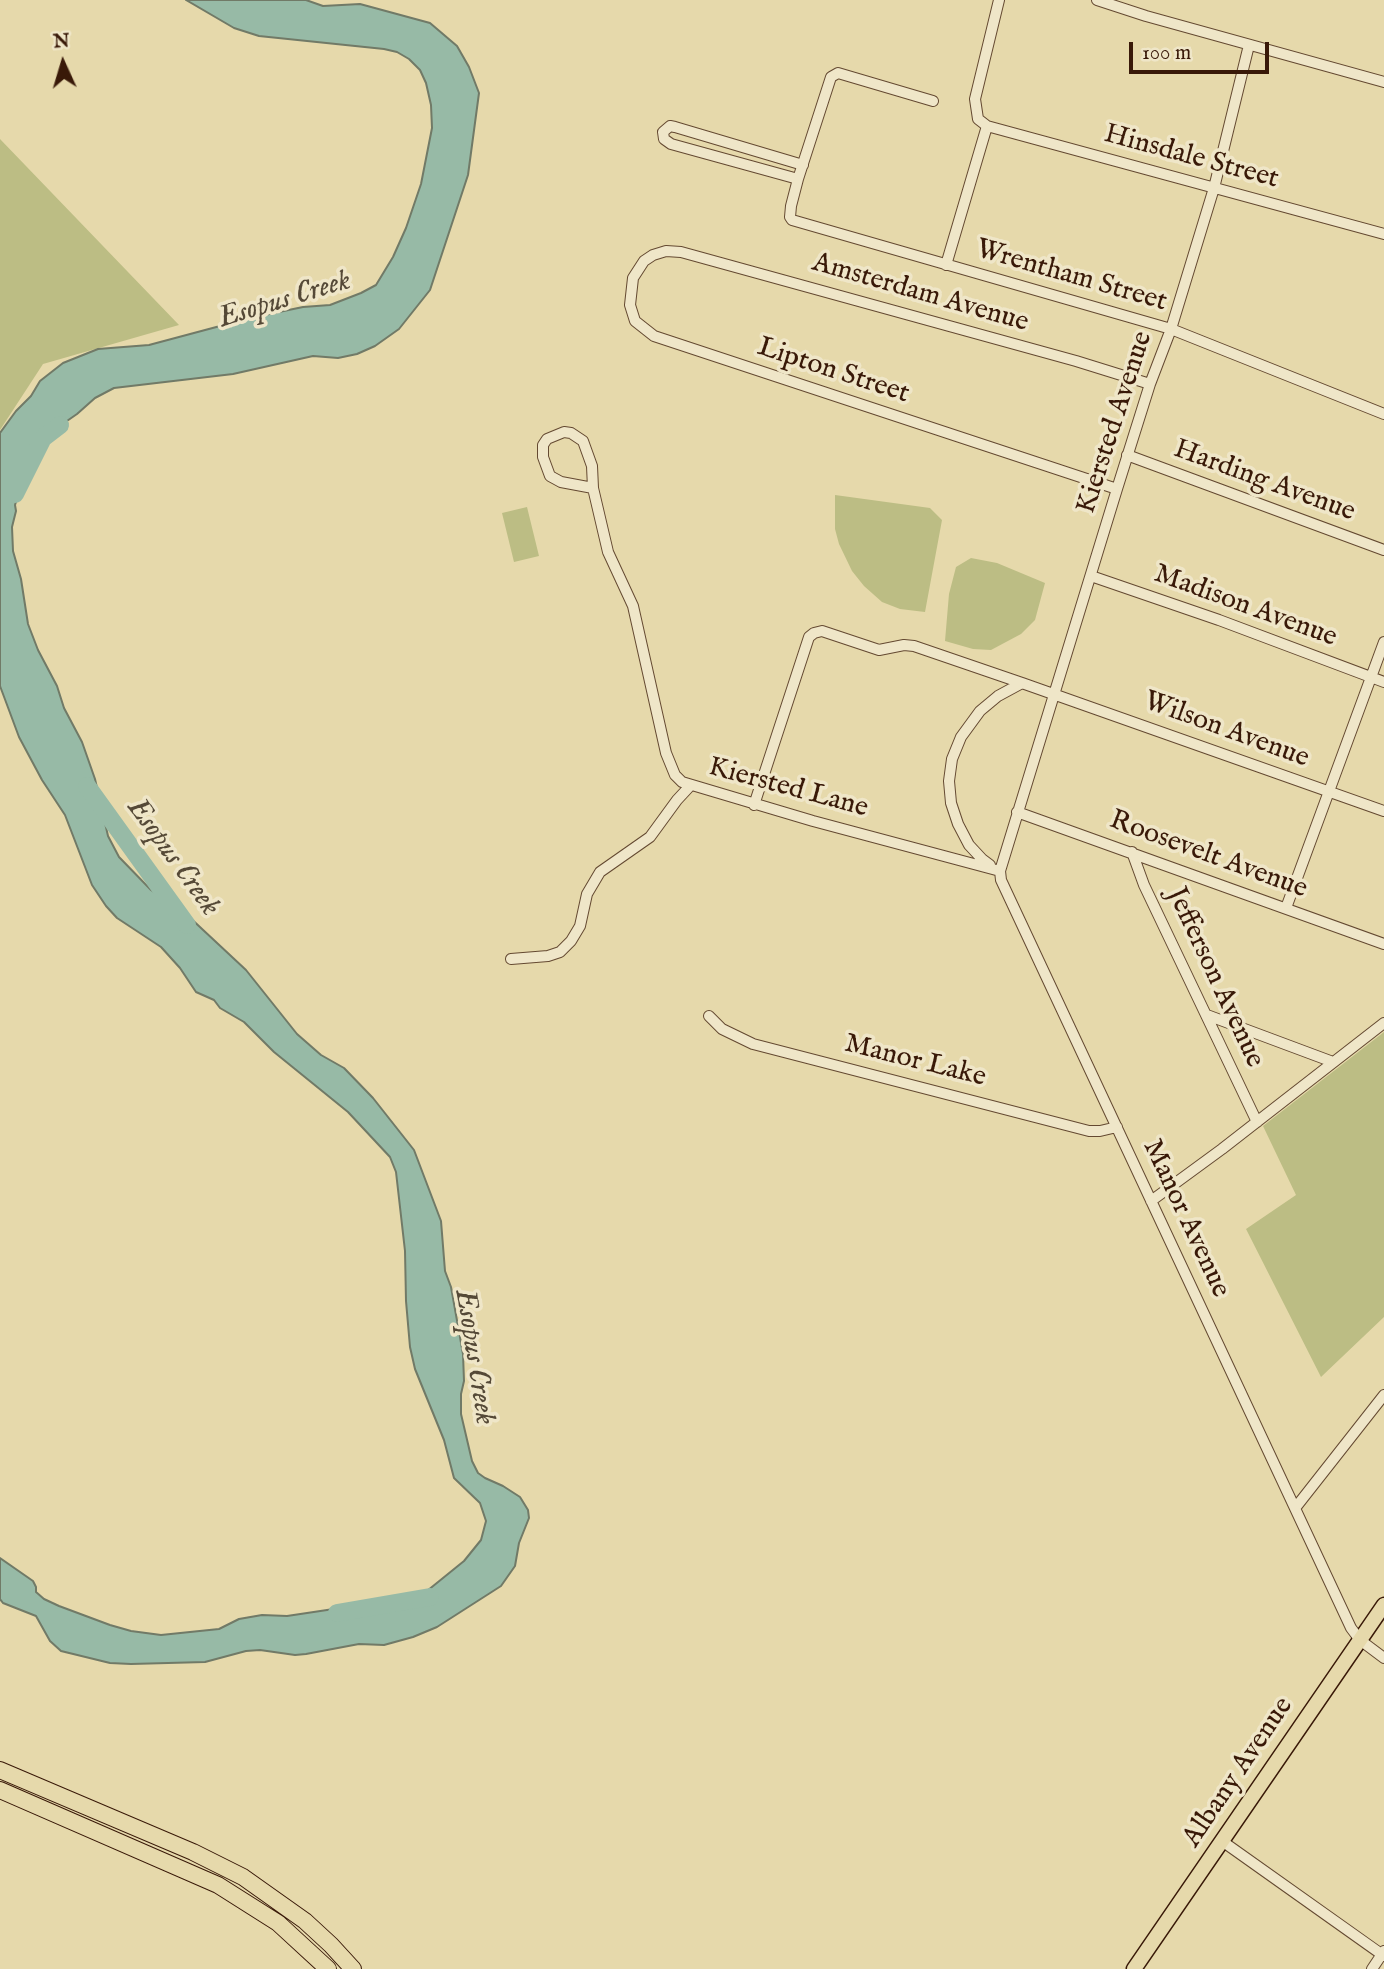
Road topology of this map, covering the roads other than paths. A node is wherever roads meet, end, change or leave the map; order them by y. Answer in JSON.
{"nodes":[{"id":1,"x":999,"y":0,"type":"edge"},
{"id":2,"x":1097,"y":0,"type":"edge"},
{"id":3,"x":1249,"y":45,"type":"junction"},
{"id":4,"x":1384,"y":82,"type":"edge"},
{"id":5,"x":933,"y":101,"type":"dead end"},
{"id":6,"x":986,"y":126,"type":"junction"},
{"id":7,"x":803,"y":165,"type":"junction"},
{"id":8,"x":798,"y":179,"type":"junction"},
{"id":9,"x":1214,"y":188,"type":"junction"},
{"id":10,"x":1384,"y":234,"type":"edge"},
{"id":11,"x":677,"y":251,"type":"joint"},
{"id":12,"x":946,"y":265,"type":"junction"},
{"id":13,"x":1171,"y":329,"type":"junction"},
{"id":14,"x":1150,"y":384,"type":"junction"},
{"id":15,"x":1384,"y":414,"type":"edge"},
{"id":16,"x":1127,"y":455,"type":"junction"},
{"id":17,"x":593,"y":488,"type":"junction"},
{"id":18,"x":1116,"y":489,"type":"junction"},
{"id":19,"x":1384,"y":550,"type":"edge"},
{"id":20,"x":1091,"y":576,"type":"junction"},
{"id":21,"x":1384,"y":642,"type":"edge"},
{"id":22,"x":1371,"y":677,"type":"junction"},
{"id":23,"x":1022,"y":682,"type":"junction"},
{"id":24,"x":1384,"y":682,"type":"edge"},
{"id":25,"x":1054,"y":693,"type":"junction"},
{"id":26,"x":690,"y":786,"type":"junction"},
{"id":27,"x":1330,"y":792,"type":"junction"},
{"id":28,"x":754,"y":804,"type":"junction"},
{"id":29,"x":1384,"y":811,"type":"edge"},
{"id":30,"x":1017,"y":812,"type":"junction"},
{"id":31,"x":1132,"y":852,"type":"junction"},
{"id":32,"x":1000,"y":870,"type":"junction"},
{"id":33,"x":1286,"y":908,"type":"junction"},
{"id":34,"x":1384,"y":944,"type":"edge"},
{"id":35,"x":511,"y":959,"type":"dead end"},
{"id":36,"x":1207,"y":1015,"type":"junction"},
{"id":37,"x":709,"y":1016,"type":"dead end"},
{"id":38,"x":1384,"y":1023,"type":"edge"},
{"id":39,"x":1333,"y":1062,"type":"junction"},
{"id":40,"x":1257,"y":1122,"type":"junction"},
{"id":41,"x":1117,"y":1127,"type":"junction"},
{"id":42,"x":1151,"y":1201,"type":"junction"},
{"id":43,"x":1384,"y":1395,"type":"edge"},
{"id":44,"x":1296,"y":1507,"type":"junction"},
{"id":45,"x":1384,"y":1605,"type":"edge"},
{"id":46,"x":1360,"y":1640,"type":"junction"},
{"id":47,"x":1384,"y":1658,"type":"edge"},
{"id":48,"x":0,"y":1770,"type":"edge"},
{"id":49,"x":0,"y":1790,"type":"edge"},
{"id":50,"x":1222,"y":1841,"type":"junction"},
{"id":51,"x":1383,"y":1954,"type":"edge"},
{"id":52,"x":328,"y":1969,"type":"edge"},
{"id":53,"x":353,"y":1969,"type":"edge"},
{"id":54,"x":1134,"y":1969,"type":"edge"},
{"id":55,"x":1372,"y":1969,"type":"edge"}],
"edges":[{"from":1,"to":6,"type":"street"},
{"from":2,"to":3,"type":"street"},
{"from":3,"to":4,"type":"street"},
{"from":3,"to":9,"type":"street","name":"Kiersted Avenue"},
{"from":5,"to":7,"type":"street"},
{"from":6,"to":9,"type":"street","name":"Hinsdale Street"},
{"from":6,"to":12,"type":"street"},
{"from":7,"to":8,"type":"street"},
{"from":7,"to":8,"type":"street"},
{"from":8,"to":12,"type":"street","name":"Wrentham Street"},
{"from":9,"to":10,"type":"street","name":"Hinsdale Street"},
{"from":9,"to":13,"type":"street","name":"Kiersted Avenue"},
{"from":11,"to":14,"type":"street","name":"Amsterdam Avenue"},
{"from":11,"to":18,"type":"street","name":"Lipton Street"},
{"from":12,"to":13,"type":"street","name":"Wrentham Street"},
{"from":13,"to":14,"type":"street","name":"Kiersted Avenue"},
{"from":13,"to":15,"type":"street","name":"Wrentham Street"},
{"from":14,"to":16,"type":"street","name":"Kiersted Avenue"},
{"from":16,"to":18,"type":"street","name":"Kiersted Avenue"},
{"from":16,"to":19,"type":"street","name":"Harding Avenue"},
{"from":17,"to":17,"type":"street"},
{"from":17,"to":26,"type":"street","name":"Kiersted Lane"},
{"from":18,"to":20,"type":"street","name":"Kiersted Avenue"},
{"from":20,"to":22,"type":"street","name":"Madison Avenue"},
{"from":20,"to":25,"type":"street","name":"Kiersted Avenue"},
{"from":21,"to":22,"type":"street"},
{"from":22,"to":24,"type":"street","name":"Madison Avenue"},
{"from":22,"to":27,"type":"street"},
{"from":23,"to":25,"type":"street","name":"Wilson Avenue"},
{"from":23,"to":28,"type":"street","name":"Wilson Avenue"},
{"from":23,"to":32,"type":"street"},
{"from":25,"to":27,"type":"street","name":"Wilson Avenue"},
{"from":25,"to":30,"type":"street","name":"Kiersted Avenue"},
{"from":26,"to":28,"type":"street","name":"Kiersted Lane"},
{"from":26,"to":35,"type":"street"},
{"from":27,"to":29,"type":"street","name":"Wilson Avenue"},
{"from":27,"to":33,"type":"street"},
{"from":28,"to":32,"type":"street","name":"Kiersted Lane"},
{"from":30,"to":31,"type":"street","name":"Roosevelt Avenue"},
{"from":30,"to":32,"type":"street"},
{"from":31,"to":33,"type":"street","name":"Roosevelt Avenue"},
{"from":31,"to":36,"type":"street","name":"Jefferson Avenue"},
{"from":32,"to":41,"type":"street","name":"Manor Avenue"},
{"from":33,"to":34,"type":"street","name":"Roosevelt Avenue"},
{"from":36,"to":39,"type":"street"},
{"from":36,"to":40,"type":"street","name":"Jefferson Avenue"},
{"from":37,"to":41,"type":"street","name":"Manor Lake"},
{"from":38,"to":39,"type":"street"},
{"from":39,"to":40,"type":"street"},
{"from":40,"to":42,"type":"street"},
{"from":41,"to":42,"type":"street","name":"Manor Avenue"},
{"from":42,"to":44,"type":"street","name":"Manor Avenue"},
{"from":43,"to":44,"type":"street"},
{"from":44,"to":46,"type":"street","name":"Manor Avenue"},
{"from":45,"to":46,"type":"main road","name":"Albany Avenue"},
{"from":46,"to":47,"type":"street"},
{"from":46,"to":50,"type":"main road","name":"Albany Avenue"},
{"from":48,"to":53,"type":"highway"},
{"from":49,"to":52,"type":"highway"},
{"from":50,"to":51,"type":"street"},
{"from":50,"to":54,"type":"main road","name":"Albany Avenue"},
{"from":51,"to":55,"type":"street"}]}
